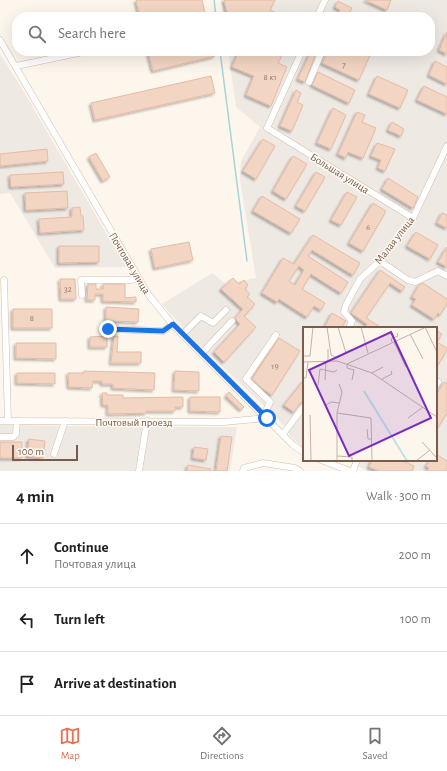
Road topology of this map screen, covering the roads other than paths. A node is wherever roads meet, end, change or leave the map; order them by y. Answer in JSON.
{"nodes":[{"id":1,"x":325,"y":0,"type":"edge"},
{"id":2,"x":320,"y":12,"type":"edge"},
{"id":3,"x":0,"y":40,"type":"edge"},
{"id":4,"x":64,"y":56,"type":"edge"},
{"id":5,"x":300,"y":56,"type":"edge"},
{"id":6,"x":320,"y":56,"type":"edge"},
{"id":7,"x":16,"y":66,"type":"junction"},
{"id":8,"x":309,"y":82,"type":"dead end"},
{"id":9,"x":447,"y":146,"type":"edge"},
{"id":10,"x":413,"y":218,"type":"junction"},
{"id":11,"x":380,"y":261,"type":"junction"},
{"id":12,"x":447,"y":276,"type":"edge"},
{"id":13,"x":138,"y":279,"type":"junction"},
{"id":14,"x":4,"y":280,"type":"dead end"},
{"id":15,"x":82,"y":295,"type":"dead end"},
{"id":16,"x":226,"y":310,"type":"dead end"},
{"id":17,"x":232,"y":321,"type":"dead end"},
{"id":18,"x":173,"y":324,"type":"junction"},
{"id":19,"x":349,"y":327,"type":"edge"},
{"id":20,"x":108,"y":329,"type":"dead end"},
{"id":21,"x":183,"y":334,"type":"junction"},
{"id":22,"x":276,"y":335,"type":"dead end"},
{"id":23,"x":202,"y":353,"type":"junction"},
{"id":24,"x":303,"y":407,"type":"edge"},
{"id":25,"x":266,"y":416,"type":"junction"},
{"id":26,"x":0,"y":421,"type":"edge"},
{"id":27,"x":8,"y":421,"type":"junction"},
{"id":28,"x":17,"y":421,"type":"junction"},
{"id":29,"x":66,"y":421,"type":"junction"},
{"id":30,"x":146,"y":422,"type":"junction"},
{"id":31,"x":283,"y":434,"type":"junction"},
{"id":32,"x":0,"y":436,"type":"edge"},
{"id":33,"x":303,"y":452,"type":"edge"},
{"id":34,"x":54,"y":454,"type":"dead end"},
{"id":35,"x":323,"y":461,"type":"edge"},
{"id":36,"x":356,"y":461,"type":"edge"},
{"id":37,"x":139,"y":471,"type":"edge"},
{"id":38,"x":243,"y":471,"type":"edge"},
{"id":39,"x":300,"y":471,"type":"edge"},
{"id":40,"x":348,"y":471,"type":"edge"}],
"edges":[{"from":1,"to":2,"type":"street"},
{"from":3,"to":7,"type":"street","name":"Почтовая улица"},
{"from":4,"to":7,"type":"street"},
{"from":5,"to":10,"type":"street","name":"Большая улица"},
{"from":6,"to":8,"type":"street"},
{"from":7,"to":13,"type":"street","name":"Почтовая улица"},
{"from":9,"to":10,"type":"street","name":"Малая улица"},
{"from":10,"to":11,"type":"street","name":"Малая улица"},
{"from":11,"to":12,"type":"street"},
{"from":11,"to":19,"type":"street","name":"Малая улица"},
{"from":13,"to":15,"type":"street"},
{"from":13,"to":18,"type":"street","name":"Почтовая улица"},
{"from":14,"to":27,"type":"street"},
{"from":16,"to":21,"type":"street"},
{"from":17,"to":23,"type":"street"},
{"from":18,"to":20,"type":"street"},
{"from":18,"to":21,"type":"street","name":"Почтовая улица"},
{"from":21,"to":23,"type":"street","name":"Почтовая улица"},
{"from":22,"to":25,"type":"street"},
{"from":23,"to":25,"type":"street","name":"Почтовая улица"},
{"from":24,"to":31,"type":"street"},
{"from":25,"to":30,"type":"street","name":"Почтовый проезд"},
{"from":25,"to":31,"type":"street","name":"Почтовая улица"},
{"from":26,"to":27,"type":"street","name":"Почтовый проезд"},
{"from":27,"to":28,"type":"street","name":"Почтовый проезд"},
{"from":28,"to":29,"type":"street","name":"Почтовый проезд"},
{"from":28,"to":32,"type":"street"},
{"from":29,"to":30,"type":"street","name":"Почтовый проезд"},
{"from":29,"to":34,"type":"street"},
{"from":30,"to":37,"type":"street"},
{"from":31,"to":33,"type":"street","name":"Почтовая улица"},
{"from":35,"to":40,"type":"street"},
{"from":36,"to":40,"type":"street"},
{"from":38,"to":39,"type":"street"}]}
